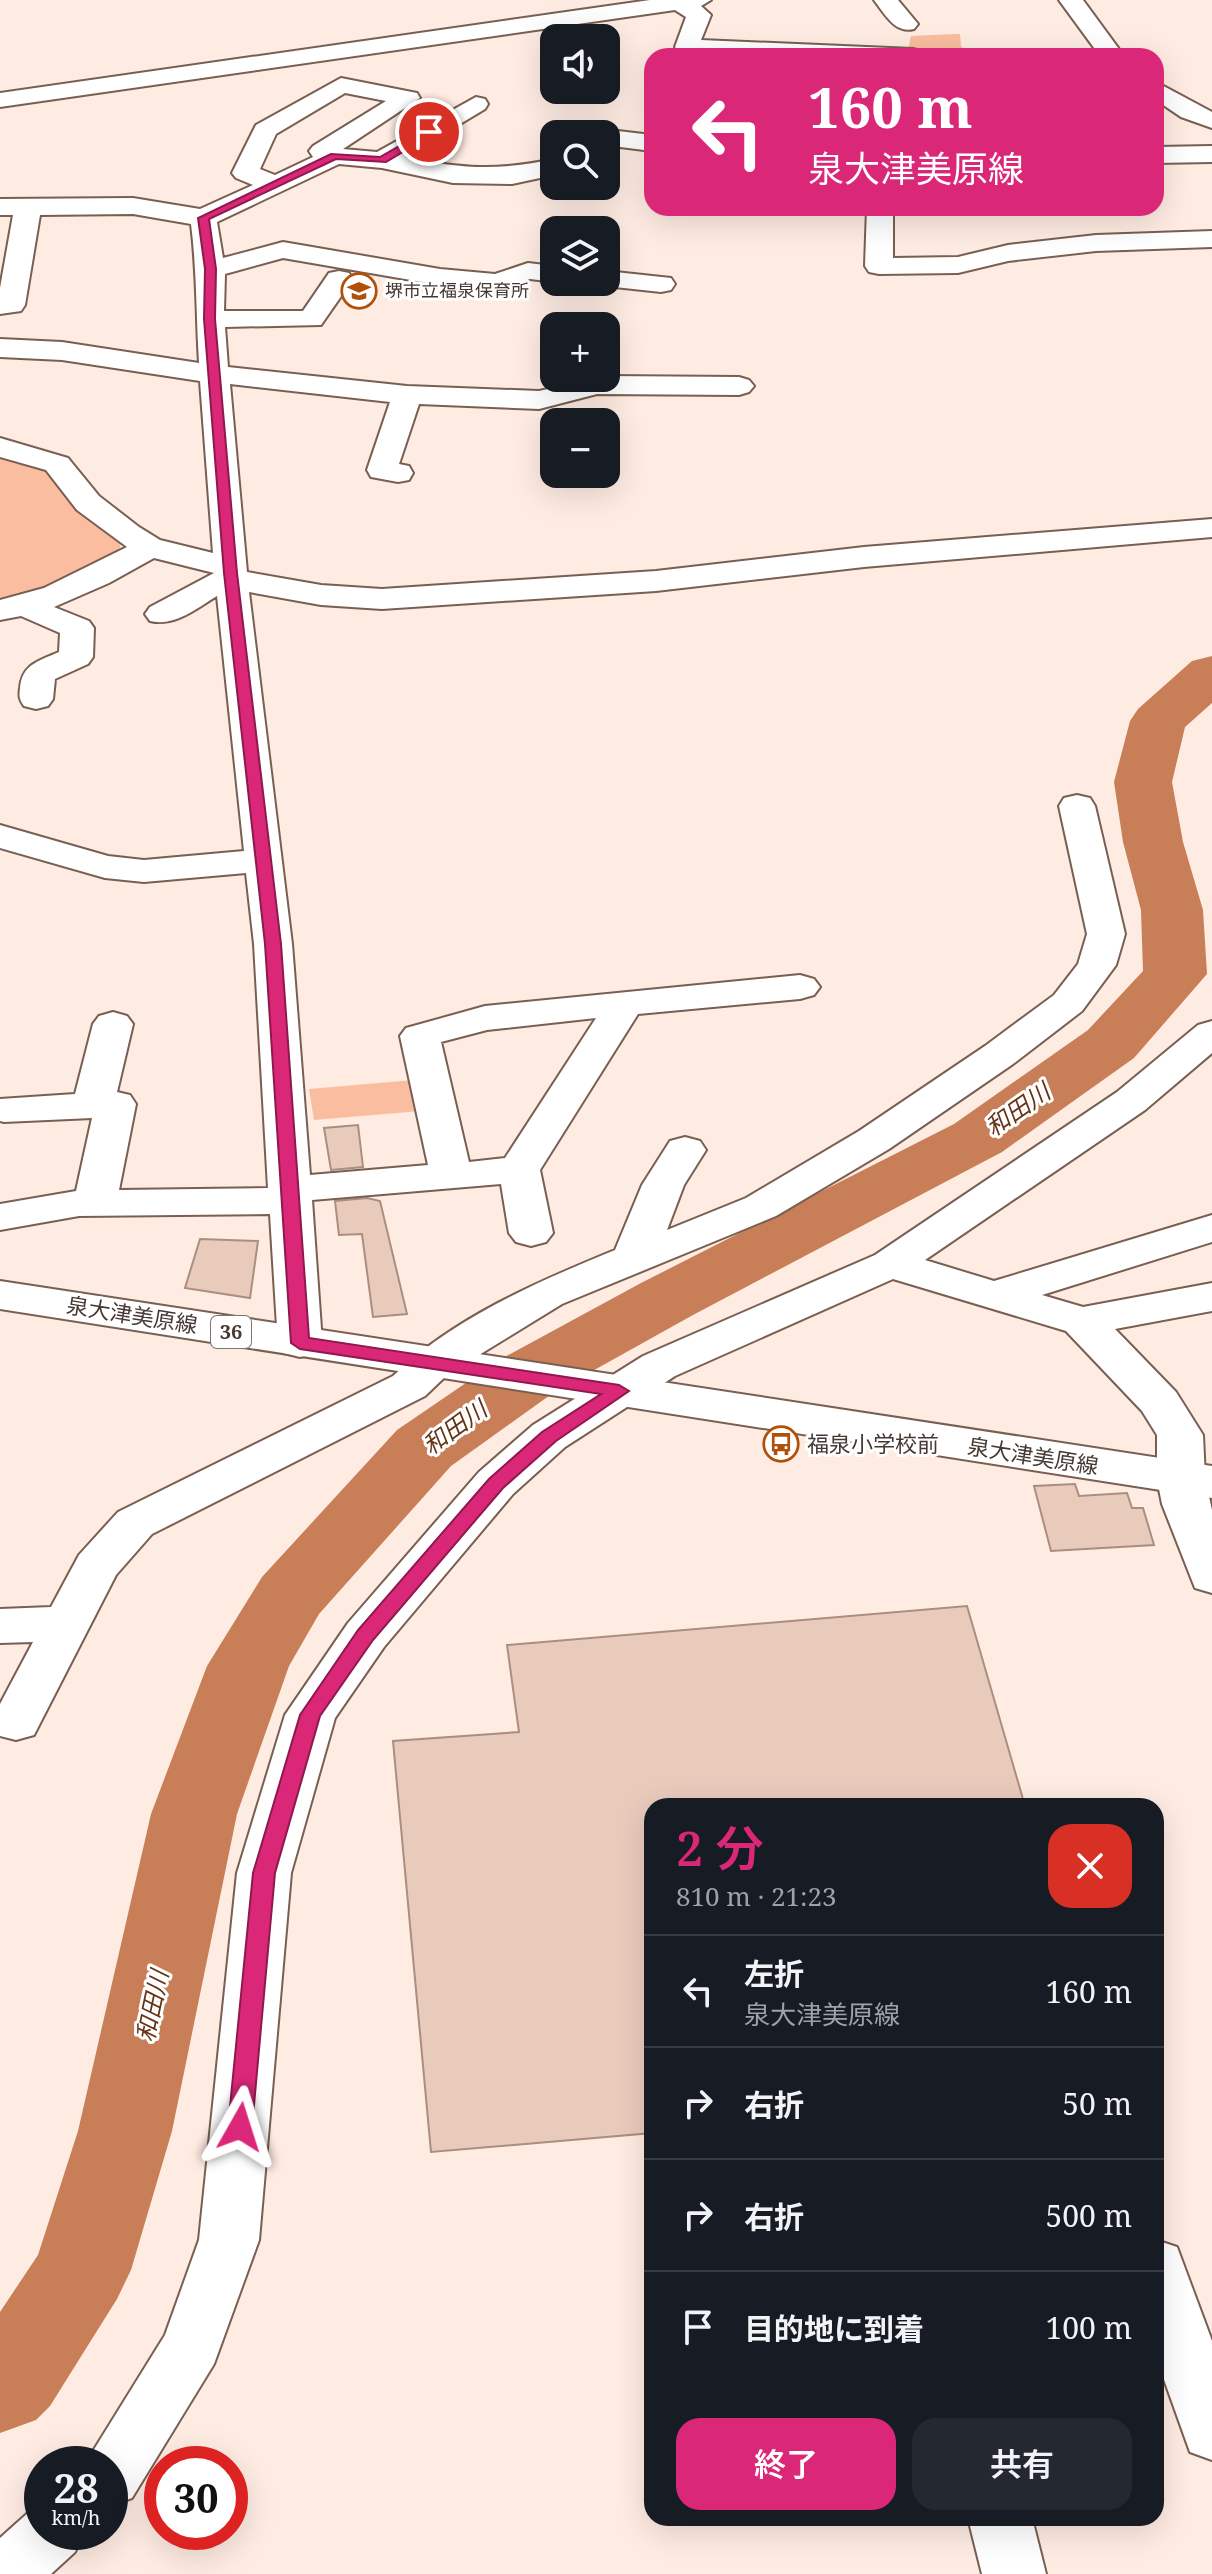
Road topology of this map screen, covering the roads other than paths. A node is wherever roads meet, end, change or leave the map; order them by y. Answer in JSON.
{"nodes":[{"id":1,"x":886,"y":0,"type":"edge"},
{"id":2,"x":1071,"y":0,"type":"edge"},
{"id":3,"x":689,"y":1,"type":"edge"},
{"id":4,"x":906,"y":24,"type":"dead end"},
{"id":5,"x":705,"y":48,"type":"edge"},
{"id":6,"x":1106,"y":48,"type":"edge"},
{"id":7,"x":1164,"y":94,"type":"edge"},
{"id":8,"x":0,"y":100,"type":"edge"},
{"id":9,"x":476,"y":104,"type":"dead end"},
{"id":10,"x":1164,"y":115,"type":"edge"},
{"id":11,"x":1201,"y":117,"type":"edge"},
{"id":12,"x":620,"y":139,"type":"edge"},
{"id":13,"x":644,"y":142,"type":"edge"},
{"id":14,"x":1212,"y":154,"type":"edge"},
{"id":15,"x":1164,"y":155,"type":"edge"},
{"id":16,"x":335,"y":156,"type":"junction"},
{"id":17,"x":382,"y":160,"type":"junction"},
{"id":18,"x":540,"y":170,"type":"edge"},
{"id":19,"x":274,"y":183,"type":"junction"},
{"id":20,"x":0,"y":207,"type":"edge"},
{"id":21,"x":28,"y":207,"type":"junction"},
{"id":22,"x":880,"y":216,"type":"edge"},
{"id":23,"x":203,"y":218,"type":"junction"},
{"id":24,"x":1212,"y":239,"type":"edge"},
{"id":25,"x":211,"y":269,"type":"junction"},
{"id":26,"x":540,"y":272,"type":"edge"},
{"id":27,"x":339,"y":279,"type":"dead end"},
{"id":28,"x":620,"y":280,"type":"edge"},
{"id":29,"x":661,"y":284,"type":"dead end"},
{"id":30,"x":0,"y":306,"type":"edge"},
{"id":31,"x":210,"y":319,"type":"junction"},
{"id":32,"x":0,"y":348,"type":"edge"},
{"id":33,"x":214,"y":374,"type":"junction"},
{"id":34,"x":739,"y":386,"type":"dead end"},
{"id":35,"x":407,"y":395,"type":"junction"},
{"id":36,"x":0,"y":447,"type":"edge"},
{"id":37,"x":398,"y":473,"type":"dead end"},
{"id":38,"x":1212,"y":528,"type":"edge"},
{"id":39,"x":149,"y":547,"type":"junction"},
{"id":40,"x":231,"y":573,"type":"junction"},
{"id":41,"x":12,"y":608,"type":"edge"},
{"id":42,"x":162,"y":614,"type":"dead end"},
{"id":43,"x":36,"y":699,"type":"dead end"},
{"id":44,"x":1077,"y":806,"type":"dead end"},
{"id":45,"x":0,"y":836,"type":"edge"},
{"id":46,"x":263,"y":860,"type":"junction"},
{"id":47,"x":800,"y":987,"type":"dead end"},
{"id":48,"x":625,"y":1003,"type":"junction"},
{"id":49,"x":113,"y":1024,"type":"dead end"},
{"id":50,"x":1212,"y":1033,"type":"edge"},
{"id":51,"x":93,"y":1105,"type":"junction"},
{"id":52,"x":4,"y":1110,"type":"dead end"},
{"id":53,"x":685,"y":1150,"type":"dead end"},
{"id":54,"x":519,"y":1170,"type":"junction"},
{"id":55,"x":451,"y":1175,"type":"junction"},
{"id":56,"x":290,"y":1195,"type":"junction"},
{"id":57,"x":95,"y":1203,"type":"junction"},
{"id":58,"x":0,"y":1217,"type":"edge"},
{"id":59,"x":1212,"y":1228,"type":"edge"},
{"id":60,"x":531,"y":1233,"type":"dead end"},
{"id":61,"x":634,"y":1258,"type":"junction"},
{"id":62,"x":890,"y":1264,"type":"junction"},
{"id":63,"x":0,"y":1295,"type":"edge"},
{"id":64,"x":995,"y":1295,"type":"junction"},
{"id":65,"x":1212,"y":1297,"type":"edge"},
{"id":66,"x":1082,"y":1321,"type":"junction"},
{"id":67,"x":300,"y":1343,"type":"junction"},
{"id":68,"x":447,"y":1366,"type":"junction"},
{"id":69,"x":601,"y":1388,"type":"junction"},
{"id":70,"x":1196,"y":1480,"type":"edge"},
{"id":71,"x":1212,"y":1576,"type":"edge"},
{"id":72,"x":67,"y":1623,"type":"junction"},
{"id":73,"x":0,"y":1626,"type":"edge"},
{"id":74,"x":16,"y":1722,"type":"dead end"},
{"id":75,"x":1164,"y":2289,"type":"edge"},
{"id":76,"x":1212,"y":2433,"type":"edge"},
{"id":77,"x":128,"y":2449,"type":"edge"},
{"id":78,"x":1002,"y":2526,"type":"edge"},
{"id":79,"x":32,"y":2550,"type":"edge"},
{"id":80,"x":6,"y":2574,"type":"edge"},
{"id":81,"x":1014,"y":2574,"type":"edge"}],
"edges":[{"from":1,"to":4,"type":"street"},
{"from":2,"to":6,"type":"street"},
{"from":3,"to":5,"type":"street"},
{"from":3,"to":8,"type":"street"},
{"from":7,"to":11,"type":"street"},
{"from":9,"to":17,"type":"street"},
{"from":10,"to":11,"type":"street"},
{"from":12,"to":13,"type":"street"},
{"from":14,"to":15,"type":"street"},
{"from":16,"to":17,"type":"street"},
{"from":16,"to":19,"type":"street"},
{"from":16,"to":19,"type":"street"},
{"from":17,"to":18,"type":"street"},
{"from":19,"to":23,"type":"street"},
{"from":20,"to":21,"type":"street"},
{"from":21,"to":23,"type":"street"},
{"from":21,"to":30,"type":"street"},
{"from":22,"to":24,"type":"street"},
{"from":23,"to":25,"type":"street"},
{"from":25,"to":26,"type":"street"},
{"from":25,"to":31,"type":"street"},
{"from":27,"to":31,"type":"street"},
{"from":28,"to":29,"type":"street"},
{"from":31,"to":33,"type":"street"},
{"from":32,"to":33,"type":"street"},
{"from":33,"to":35,"type":"street"},
{"from":33,"to":40,"type":"street"},
{"from":34,"to":35,"type":"street"},
{"from":35,"to":37,"type":"street"},
{"from":36,"to":39,"type":"street"},
{"from":38,"to":40,"type":"street"},
{"from":39,"to":40,"type":"street"},
{"from":39,"to":41,"type":"street"},
{"from":40,"to":42,"type":"street"},
{"from":40,"to":46,"type":"street"},
{"from":41,"to":43,"type":"street"},
{"from":44,"to":61,"type":"street"},
{"from":45,"to":46,"type":"street"},
{"from":46,"to":56,"type":"street"},
{"from":47,"to":48,"type":"street"},
{"from":48,"to":54,"type":"street"},
{"from":48,"to":55,"type":"street"},
{"from":49,"to":51,"type":"street"},
{"from":50,"to":62,"type":"street"},
{"from":51,"to":52,"type":"street"},
{"from":51,"to":57,"type":"street"},
{"from":53,"to":61,"type":"street"},
{"from":54,"to":55,"type":"street"},
{"from":54,"to":60,"type":"street"},
{"from":55,"to":56,"type":"street"},
{"from":56,"to":57,"type":"street"},
{"from":56,"to":67,"type":"street"},
{"from":57,"to":58,"type":"street"},
{"from":59,"to":64,"type":"street"},
{"from":61,"to":68,"type":"street"},
{"from":62,"to":64,"type":"street"},
{"from":62,"to":69,"type":"street"},
{"from":63,"to":67,"type":"street","name":"泉大津美原線","number":"36"},
{"from":64,"to":66,"type":"street"},
{"from":65,"to":66,"type":"street"},
{"from":66,"to":70,"type":"street"},
{"from":67,"to":68,"type":"street","name":"泉大津美原線","number":"36"},
{"from":68,"to":69,"type":"street","name":"泉大津美原線","number":"36"},
{"from":68,"to":72,"type":"street"},
{"from":69,"to":70,"type":"street","name":"泉大津美原線","number":"36"},
{"from":69,"to":77,"type":"street"},
{"from":70,"to":71,"type":"street"},
{"from":72,"to":73,"type":"street"},
{"from":72,"to":74,"type":"street"},
{"from":75,"to":76,"type":"street"},
{"from":78,"to":81,"type":"street"},
{"from":79,"to":80,"type":"street"}]}
